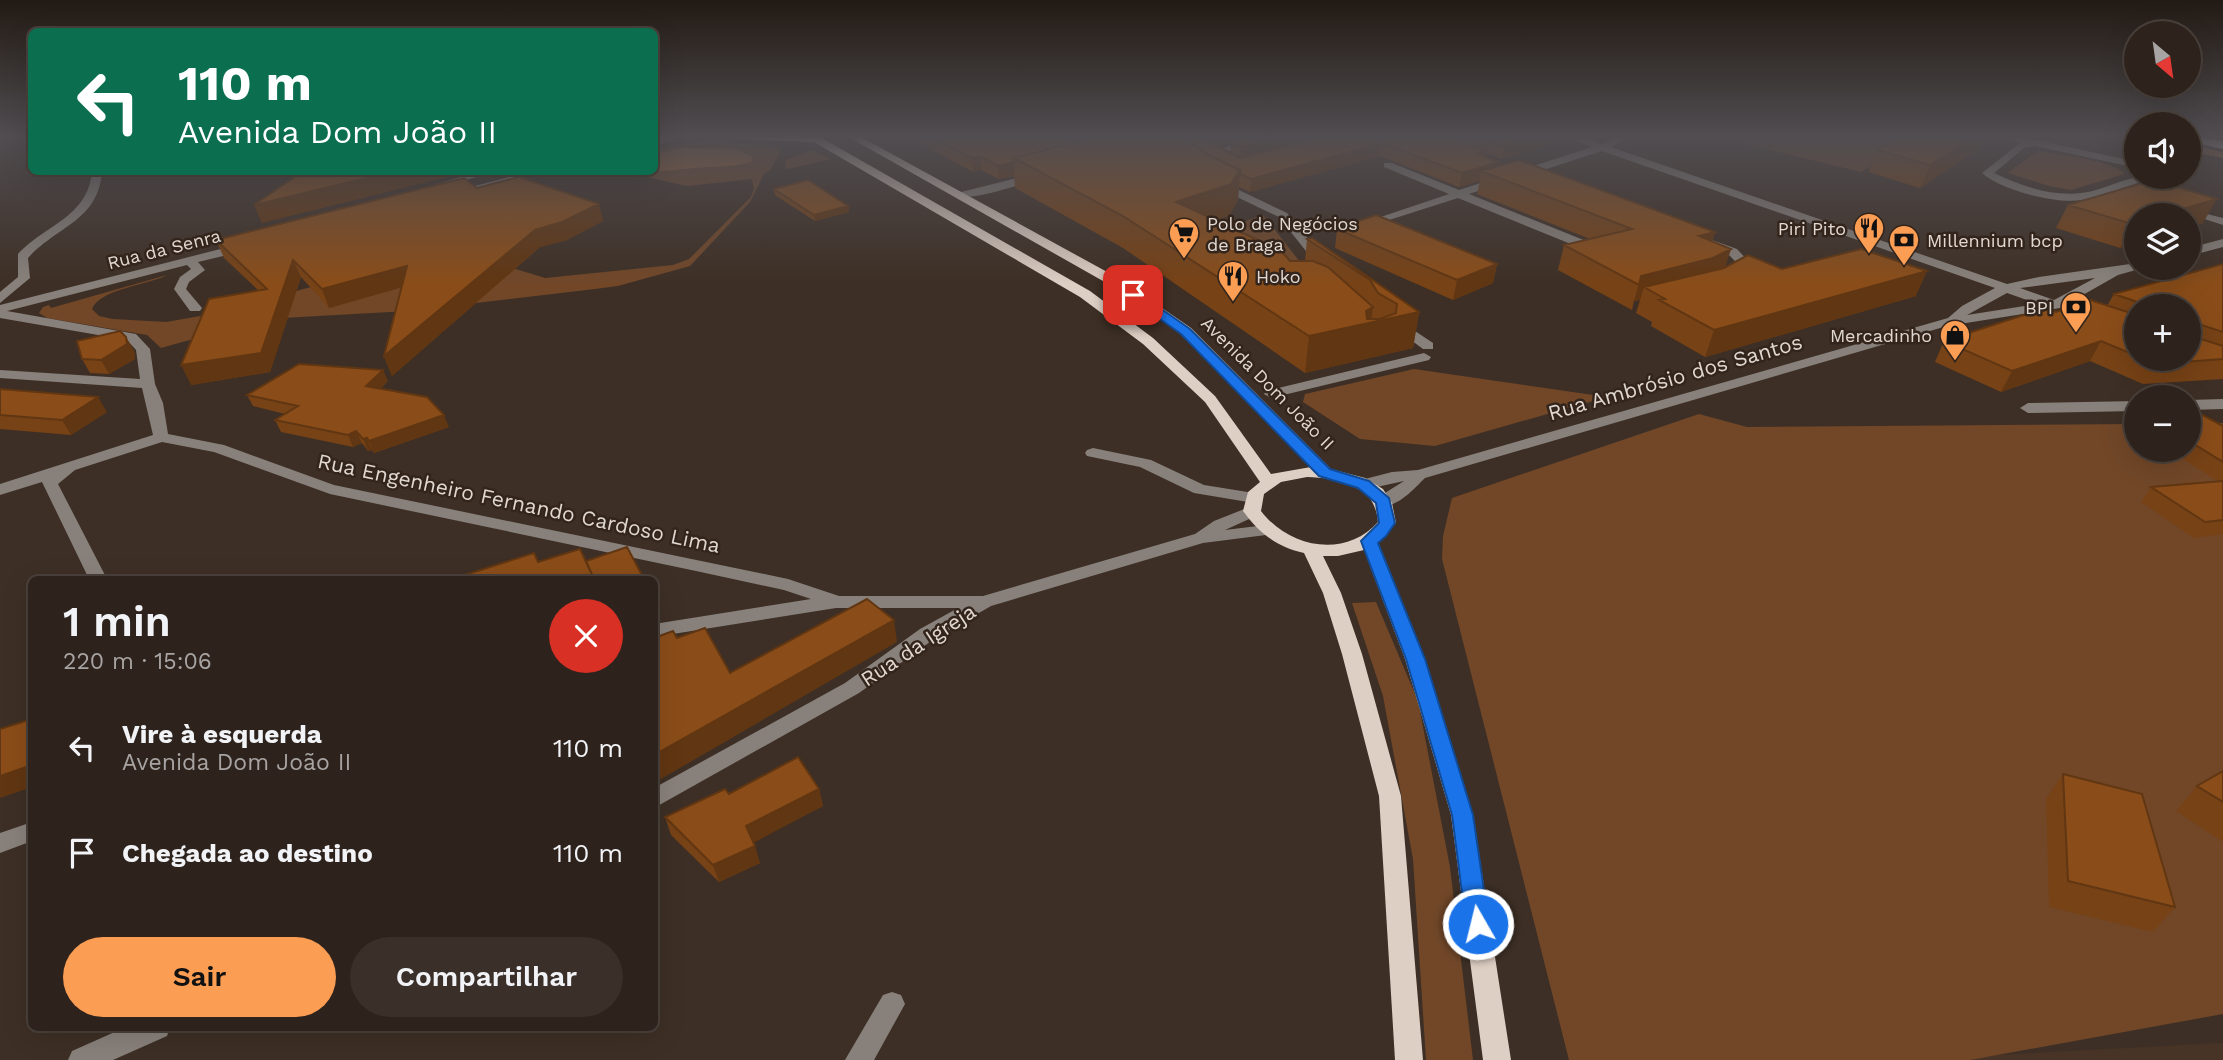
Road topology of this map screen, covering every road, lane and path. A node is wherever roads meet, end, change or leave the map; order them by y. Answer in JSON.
{"nodes":[{"id":1,"x":97,"y":185,"type":"edge"},
{"id":2,"x":435,"y":185,"type":"edge"},
{"id":3,"x":485,"y":185,"type":"edge"},
{"id":4,"x":897,"y":185,"type":"edge"},
{"id":5,"x":943,"y":185,"type":"edge"},
{"id":6,"x":1004,"y":185,"type":"edge"},
{"id":7,"x":1224,"y":185,"type":"edge"},
{"id":8,"x":1438,"y":185,"type":"edge"},
{"id":9,"x":1485,"y":185,"type":"edge"},
{"id":10,"x":1713,"y":185,"type":"edge"},
{"id":11,"x":2018,"y":185,"type":"edge"},
{"id":12,"x":2118,"y":185,"type":"edge"},
{"id":13,"x":2113,"y":187,"type":"junction"},
{"id":14,"x":425,"y":188,"type":"edge"},
{"id":15,"x":1459,"y":194,"type":"junction"},
{"id":16,"x":2138,"y":195,"type":"edge"},
{"id":17,"x":439,"y":197,"type":"edge"},
{"id":18,"x":964,"y":197,"type":"junction"},
{"id":19,"x":2201,"y":215,"type":"edge"},
{"id":20,"x":2223,"y":222,"type":"edge"},
{"id":21,"x":1352,"y":230,"type":"edge"},
{"id":22,"x":1693,"y":237,"type":"edge"},
{"id":23,"x":263,"y":242,"type":"edge"},
{"id":24,"x":2223,"y":243,"type":"edge"},
{"id":25,"x":2201,"y":249,"type":"edge"},
{"id":26,"x":1604,"y":253,"type":"edge"},
{"id":27,"x":190,"y":261,"type":"junction"},
{"id":28,"x":1327,"y":270,"type":"edge"},
{"id":29,"x":2124,"y":270,"type":"edge"},
{"id":30,"x":2113,"y":273,"type":"junction"},
{"id":31,"x":1723,"y":283,"type":"edge"},
{"id":32,"x":2007,"y":288,"type":"junction"},
{"id":33,"x":0,"y":299,"type":"edge"},
{"id":34,"x":2055,"y":305,"type":"junction"},
{"id":35,"x":195,"y":308,"type":"dead end"},
{"id":36,"x":0,"y":311,"type":"edge"},
{"id":37,"x":2074,"y":311,"type":"edge"},
{"id":38,"x":1388,"y":316,"type":"edge"},
{"id":39,"x":1945,"y":322,"type":"junction"},
{"id":40,"x":0,"y":374,"type":"edge"},
{"id":41,"x":148,"y":384,"type":"junction"},
{"id":42,"x":1271,"y":394,"type":"dead end"},
{"id":43,"x":2223,"y":404,"type":"edge"},
{"id":44,"x":2201,"y":405,"type":"edge"},
{"id":45,"x":2124,"y":406,"type":"edge"},
{"id":46,"x":2028,"y":408,"type":"dead end"},
{"id":47,"x":162,"y":437,"type":"junction"},
{"id":48,"x":1093,"y":453,"type":"dead end"},
{"id":49,"x":69,"y":467,"type":"junction"},
{"id":50,"x":1325,"y":472,"type":"junction"},
{"id":51,"x":1419,"y":475,"type":"junction"},
{"id":52,"x":1268,"y":482,"type":"junction"},
{"id":53,"x":1363,"y":485,"type":"junction"},
{"id":54,"x":0,"y":491,"type":"edge"},
{"id":55,"x":1383,"y":502,"type":"junction"},
{"id":56,"x":1253,"y":505,"type":"junction"},
{"id":57,"x":1266,"y":530,"type":"junction"},
{"id":58,"x":1201,"y":538,"type":"junction"},
{"id":59,"x":1369,"y":541,"type":"junction"},
{"id":60,"x":1311,"y":549,"type":"junction"},
{"id":61,"x":96,"y":576,"type":"edge"},
{"id":62,"x":838,"y":602,"type":"junction"},
{"id":63,"x":984,"y":602,"type":"junction"},
{"id":64,"x":658,"y":630,"type":"edge"},
{"id":65,"x":658,"y":797,"type":"edge"},
{"id":66,"x":28,"y":832,"type":"edge"},
{"id":67,"x":0,"y":843,"type":"edge"},
{"id":68,"x":892,"y":1003,"type":"dead end"},
{"id":69,"x":148,"y":1031,"type":"edge"},
{"id":70,"x":82,"y":1060,"type":"edge"},
{"id":71,"x":859,"y":1060,"type":"edge"},
{"id":72,"x":1409,"y":1060,"type":"edge"},
{"id":73,"x":1497,"y":1060,"type":"edge"}],
"edges":[{"from":1,"to":33,"type":"street"},
{"from":2,"to":14,"type":"street"},
{"from":3,"to":17,"type":"street"},
{"from":4,"to":52,"type":"main road"},
{"from":5,"to":18,"type":"main road","name":"Avenida Dom João II"},
{"from":6,"to":18,"type":"street"},
{"from":7,"to":28,"type":"street"},
{"from":8,"to":15,"type":"street"},
{"from":9,"to":15,"type":"street"},
{"from":10,"to":32,"type":"street"},
{"from":11,"to":13,"type":"street"},
{"from":12,"to":13,"type":"street"},
{"from":13,"to":16,"type":"street"},
{"from":15,"to":21,"type":"street"},
{"from":15,"to":26,"type":"street"},
{"from":18,"to":50,"type":"main road","name":"Avenida Dom João II"},
{"from":19,"to":20,"type":"street"},
{"from":22,"to":31,"type":"street"},
{"from":23,"to":27,"type":"street","name":"Rua da Senra"},
{"from":24,"to":25,"type":"street"},
{"from":27,"to":35,"type":"street"},
{"from":27,"to":36,"type":"street","name":"Rua da Senra"},
{"from":29,"to":30,"type":"street"},
{"from":30,"to":32,"type":"street"},
{"from":30,"to":34,"type":"street"},
{"from":32,"to":34,"type":"street"},
{"from":32,"to":39,"type":"street"},
{"from":34,"to":37,"type":"street"},
{"from":34,"to":39,"type":"street"},
{"from":36,"to":41,"type":"street"},
{"from":38,"to":42,"type":"street"},
{"from":39,"to":51,"type":"street","name":"Rua Ambrósio dos Santos"},
{"from":40,"to":41,"type":"street"},
{"from":41,"to":47,"type":"street"},
{"from":43,"to":44,"type":"street"},
{"from":45,"to":46,"type":"street"},
{"from":47,"to":49,"type":"street"},
{"from":47,"to":62,"type":"street","name":"Rua Engenheiro Fernando Cardoso Lima"},
{"from":48,"to":56,"type":"street"},
{"from":49,"to":54,"type":"street"},
{"from":49,"to":61,"type":"street"},
{"from":50,"to":52,"type":"main road","name":"Avenida Dom João II"},
{"from":50,"to":53,"type":"main road","name":"Avenida Dom João II"},
{"from":51,"to":53,"type":"street","name":"Rua Ambrósio dos Santos"},
{"from":51,"to":55,"type":"street","name":"Rua Ambrósio dos Santos"},
{"from":52,"to":56,"type":"main road"},
{"from":53,"to":55,"type":"main road","name":"Avenida Dom João II"},
{"from":55,"to":59,"type":"main road"},
{"from":56,"to":57,"type":"main road"},
{"from":56,"to":58,"type":"street","name":"Rua da Igreja"},
{"from":57,"to":58,"type":"street","name":"Rua da Igreja"},
{"from":57,"to":60,"type":"main road"},
{"from":58,"to":63,"type":"street","name":"Rua da Igreja"},
{"from":59,"to":60,"type":"main road"},
{"from":59,"to":73,"type":"main road"},
{"from":60,"to":72,"type":"main road"},
{"from":62,"to":63,"type":"street","name":"Rua Engenheiro Fernando Cardoso Lima"},
{"from":62,"to":64,"type":"street"},
{"from":63,"to":65,"type":"street","name":"Rua da Igreja"},
{"from":66,"to":67,"type":"street"},
{"from":68,"to":71,"type":"street"},
{"from":69,"to":70,"type":"street"}]}
